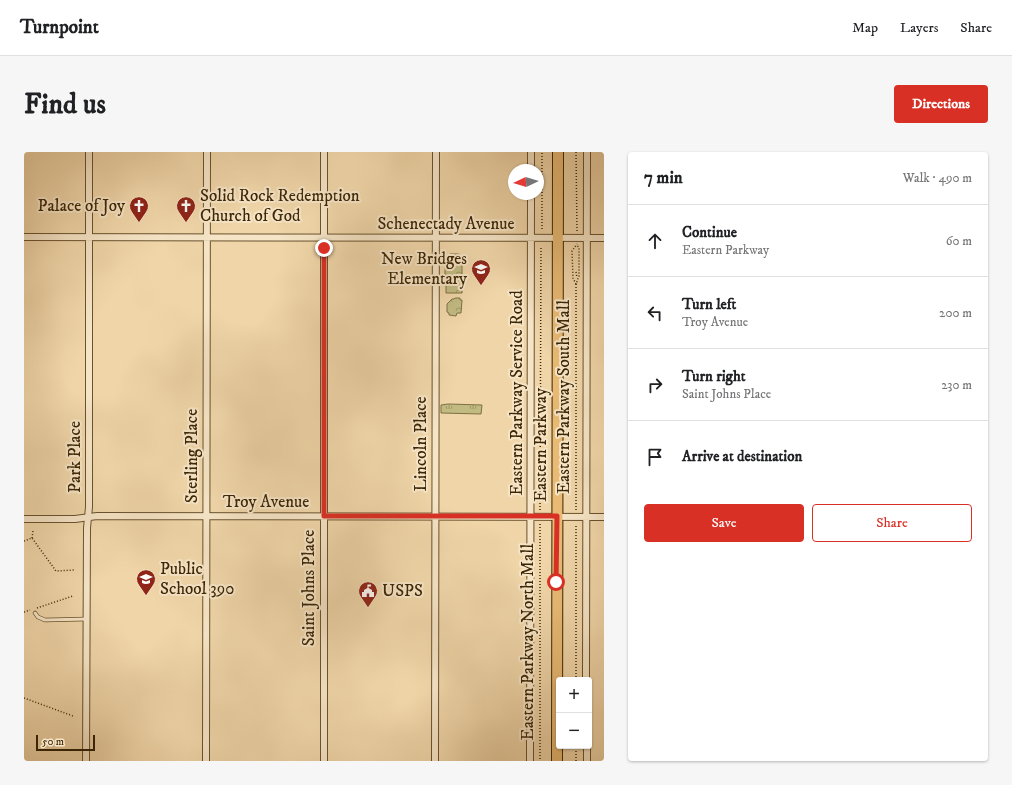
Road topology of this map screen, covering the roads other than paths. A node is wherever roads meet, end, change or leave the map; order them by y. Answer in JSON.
{"nodes":[{"id":1,"x":89,"y":152,"type":"edge"},
{"id":2,"x":206,"y":152,"type":"edge"},
{"id":3,"x":324,"y":152,"type":"edge"},
{"id":4,"x":436,"y":152,"type":"edge"},
{"id":5,"x":531,"y":152,"type":"edge"},
{"id":6,"x":558,"y":152,"type":"edge"},
{"id":7,"x":587,"y":152,"type":"edge"},
{"id":8,"x":531,"y":164,"type":"edge"},
{"id":9,"x":531,"y":200,"type":"edge"},
{"id":10,"x":24,"y":237,"type":"edge"},
{"id":11,"x":89,"y":237,"type":"junction"},
{"id":12,"x":206,"y":237,"type":"junction"},
{"id":13,"x":324,"y":238,"type":"junction"},
{"id":14,"x":435,"y":238,"type":"junction"},
{"id":15,"x":531,"y":238,"type":"junction"},
{"id":16,"x":557,"y":238,"type":"junction"},
{"id":17,"x":587,"y":238,"type":"junction"},
{"id":18,"x":604,"y":238,"type":"edge"},
{"id":19,"x":206,"y":516,"type":"junction"},
{"id":20,"x":324,"y":516,"type":"junction"},
{"id":21,"x":435,"y":516,"type":"junction"},
{"id":22,"x":530,"y":516,"type":"junction"},
{"id":23,"x":557,"y":516,"type":"junction"},
{"id":24,"x":88,"y":517,"type":"junction"},
{"id":25,"x":586,"y":517,"type":"junction"},
{"id":26,"x":604,"y":517,"type":"edge"},
{"id":27,"x":24,"y":518,"type":"edge"},
{"id":28,"x":35,"y":613,"type":"dead end"},
{"id":29,"x":87,"y":619,"type":"junction"},
{"id":30,"x":586,"y":677,"type":"edge"},
{"id":31,"x":587,"y":749,"type":"edge"},
{"id":32,"x":86,"y":761,"type":"edge"},
{"id":33,"x":206,"y":761,"type":"edge"},
{"id":34,"x":324,"y":761,"type":"edge"},
{"id":35,"x":435,"y":761,"type":"edge"},
{"id":36,"x":530,"y":761,"type":"edge"},
{"id":37,"x":557,"y":761,"type":"edge"},
{"id":38,"x":587,"y":761,"type":"edge"}],
"edges":[{"from":1,"to":11,"type":"street","name":"Park Place"},
{"from":2,"to":12,"type":"street","name":"Sterling Place"},
{"from":3,"to":13,"type":"street","name":"Saint Johns Place"},
{"from":4,"to":14,"type":"street","name":"Lincoln Place"},
{"from":5,"to":8,"type":"street"},
{"from":6,"to":16,"type":"main road","name":"Eastern Parkway"},
{"from":7,"to":17,"type":"street"},
{"from":9,"to":15,"type":"street","name":"Eastern Parkway Service Road"},
{"from":10,"to":11,"type":"street","name":"Schenectady Avenue"},
{"from":11,"to":12,"type":"street","name":"Schenectady Avenue"},
{"from":11,"to":24,"type":"street","name":"Park Place"},
{"from":12,"to":13,"type":"street","name":"Schenectady Avenue"},
{"from":12,"to":19,"type":"street","name":"Sterling Place"},
{"from":13,"to":14,"type":"street","name":"Schenectady Avenue"},
{"from":13,"to":20,"type":"street","name":"Saint Johns Place"},
{"from":14,"to":15,"type":"street","name":"Schenectady Avenue"},
{"from":14,"to":21,"type":"street","name":"Lincoln Place"},
{"from":15,"to":16,"type":"street","name":"Schenectady Avenue"},
{"from":15,"to":22,"type":"street","name":"Eastern Parkway Service Road"},
{"from":16,"to":17,"type":"street","name":"Schenectady Avenue"},
{"from":16,"to":23,"type":"main road","name":"Eastern Parkway"},
{"from":17,"to":18,"type":"street","name":"Schenectady Avenue"},
{"from":17,"to":25,"type":"street"},
{"from":19,"to":20,"type":"street","name":"Troy Avenue"},
{"from":19,"to":24,"type":"street","name":"Troy Avenue"},
{"from":19,"to":33,"type":"street","name":"Sterling Place"},
{"from":20,"to":21,"type":"street","name":"Troy Avenue"},
{"from":20,"to":34,"type":"street","name":"Saint Johns Place"},
{"from":21,"to":22,"type":"street","name":"Troy Avenue"},
{"from":21,"to":35,"type":"street","name":"Lincoln Place"},
{"from":22,"to":23,"type":"street","name":"Troy Avenue"},
{"from":22,"to":36,"type":"street","name":"Eastern Parkway Service Road"},
{"from":23,"to":25,"type":"street","name":"Troy Avenue"},
{"from":23,"to":37,"type":"main road","name":"Eastern Parkway"},
{"from":24,"to":27,"type":"street","name":"Troy Avenue"},
{"from":24,"to":29,"type":"street","name":"Park Place"},
{"from":25,"to":26,"type":"street","name":"Troy Avenue"},
{"from":25,"to":30,"type":"street"},
{"from":28,"to":29,"type":"lane"},
{"from":29,"to":32,"type":"street","name":"Park Place"},
{"from":31,"to":38,"type":"street"}]}
